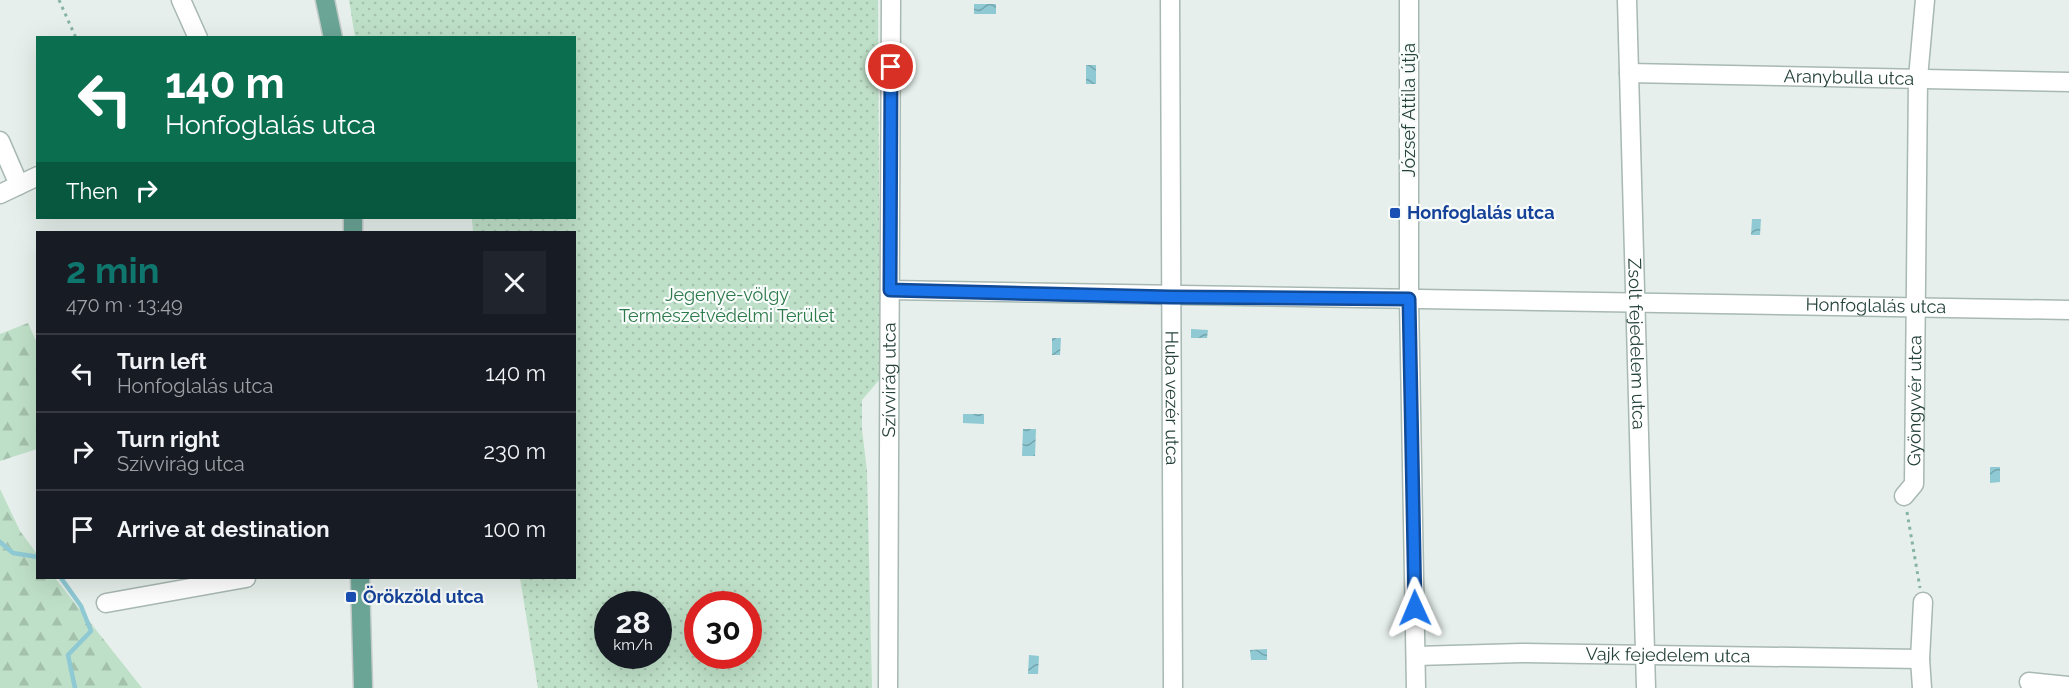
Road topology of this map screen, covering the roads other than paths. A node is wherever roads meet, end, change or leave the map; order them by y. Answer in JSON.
{"nodes":[{"id":1,"x":182,"y":0,"type":"edge"},
{"id":2,"x":325,"y":0,"type":"edge"},
{"id":3,"x":891,"y":0,"type":"edge"},
{"id":4,"x":1170,"y":0,"type":"edge"},
{"id":5,"x":1409,"y":0,"type":"edge"},
{"id":6,"x":1627,"y":0,"type":"edge"},
{"id":7,"x":1924,"y":0,"type":"edge"},
{"id":8,"x":197,"y":36,"type":"edge"},
{"id":9,"x":331,"y":36,"type":"edge"},
{"id":10,"x":1629,"y":73,"type":"junction"},
{"id":11,"x":1918,"y":78,"type":"junction"},
{"id":12,"x":2069,"y":82,"type":"edge"},
{"id":13,"x":0,"y":141,"type":"edge"},
{"id":14,"x":36,"y":177,"type":"edge"},
{"id":15,"x":19,"y":185,"type":"junction"},
{"id":16,"x":0,"y":194,"type":"edge"},
{"id":17,"x":890,"y":290,"type":"junction"},
{"id":18,"x":1170,"y":297,"type":"junction"},
{"id":19,"x":1409,"y":299,"type":"junction"},
{"id":20,"x":1637,"y":302,"type":"junction"},
{"id":21,"x":1916,"y":307,"type":"junction"},
{"id":22,"x":2069,"y":310,"type":"edge"},
{"id":23,"x":1904,"y":496,"type":"road end"},
{"id":24,"x":240,"y":579,"type":"edge"},
{"id":25,"x":360,"y":579,"type":"edge"},
{"id":26,"x":1923,"y":602,"type":"road end"},
{"id":27,"x":106,"y":603,"type":"dead end"},
{"id":28,"x":1416,"y":656,"type":"junction"},
{"id":29,"x":1645,"y":656,"type":"junction"},
{"id":30,"x":1920,"y":659,"type":"junction"},
{"id":31,"x":2029,"y":682,"type":"dead end"},
{"id":32,"x":2069,"y":686,"type":"edge"},
{"id":33,"x":363,"y":688,"type":"edge"},
{"id":34,"x":888,"y":688,"type":"edge"},
{"id":35,"x":1173,"y":688,"type":"edge"},
{"id":36,"x":1416,"y":688,"type":"edge"},
{"id":37,"x":1646,"y":688,"type":"edge"},
{"id":38,"x":1922,"y":688,"type":"edge"}],
"edges":[{"from":1,"to":8,"type":"street"},
{"from":2,"to":9,"type":"main road"},
{"from":3,"to":17,"type":"street","name":"Szívvirág utca"},
{"from":4,"to":18,"type":"street","name":"Huba vezér utca"},
{"from":5,"to":19,"type":"street","name":"József Attila útja"},
{"from":6,"to":10,"type":"street","name":"Zsolt fejedelem utca"},
{"from":7,"to":11,"type":"street","name":"Gyöngyvér utca"},
{"from":10,"to":11,"type":"street","name":"Aranybulla utca"},
{"from":10,"to":20,"type":"street","name":"Zsolt fejedelem utca"},
{"from":11,"to":12,"type":"street","name":"Aranybulla utca"},
{"from":11,"to":21,"type":"street","name":"Gyöngyvér utca"},
{"from":13,"to":15,"type":"street"},
{"from":14,"to":15,"type":"street"},
{"from":15,"to":16,"type":"street"},
{"from":17,"to":18,"type":"street","name":"Honfoglalás utca"},
{"from":17,"to":34,"type":"street","name":"Szívvirág utca"},
{"from":18,"to":19,"type":"street","name":"Honfoglalás utca"},
{"from":18,"to":35,"type":"street","name":"Huba vezér utca"},
{"from":19,"to":20,"type":"street","name":"Honfoglalás utca"},
{"from":19,"to":28,"type":"street","name":"József Attila útja"},
{"from":20,"to":21,"type":"street","name":"Honfoglalás utca"},
{"from":20,"to":29,"type":"street","name":"Zsolt fejedelem utca"},
{"from":21,"to":22,"type":"street","name":"Honfoglalás utca"},
{"from":21,"to":23,"type":"street","name":"Gyöngyvér utca"},
{"from":24,"to":27,"type":"street"},
{"from":25,"to":33,"type":"main road"},
{"from":26,"to":30,"type":"street"},
{"from":28,"to":29,"type":"street","name":"Vajk fejedelem utca"},
{"from":28,"to":36,"type":"street","name":"József Attila útja"},
{"from":29,"to":30,"type":"street","name":"Vajk fejedelem utca"},
{"from":29,"to":37,"type":"street","name":"Zsolt fejedelem utca"},
{"from":30,"to":38,"type":"street"},
{"from":31,"to":32,"type":"street"}]}
